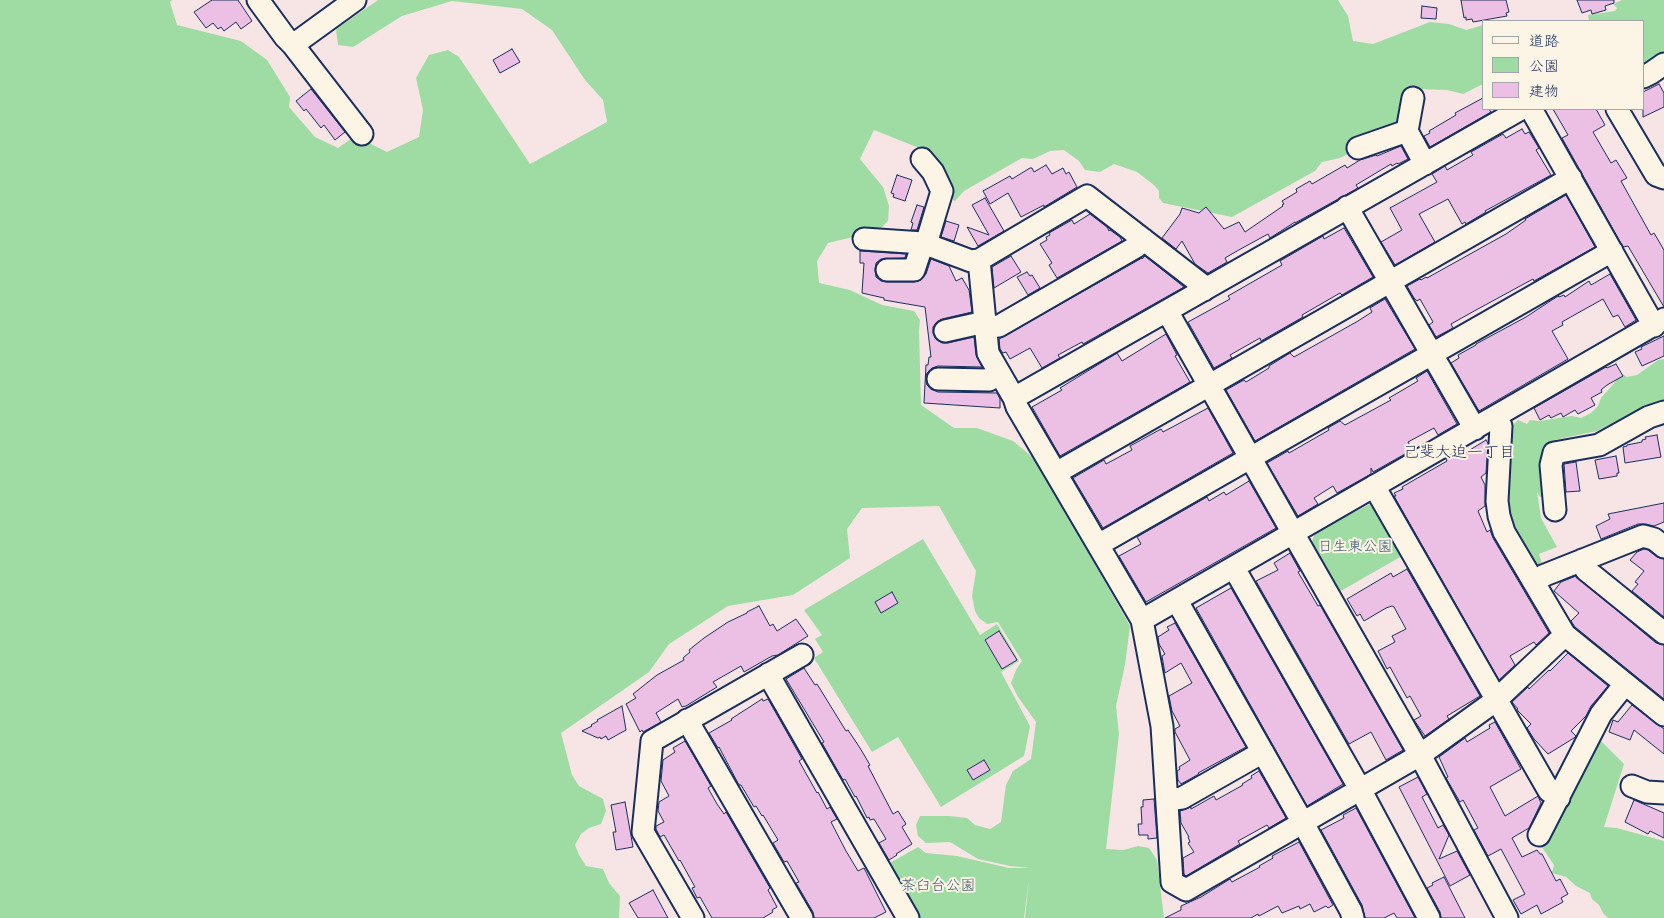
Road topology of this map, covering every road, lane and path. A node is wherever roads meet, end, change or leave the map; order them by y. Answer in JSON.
{"nodes":[{"id":1,"x":258,"y":0,"type":"edge"},
{"id":2,"x":355,"y":0,"type":"edge"},
{"id":3,"x":293,"y":45,"type":"junction"},
{"id":4,"x":1664,"y":64,"type":"edge"},
{"id":5,"x":1644,"y":76,"type":"edge"},
{"id":6,"x":1413,"y":98,"type":"dead end"},
{"id":7,"x":1519,"y":110,"type":"edge"},
{"id":8,"x":1532,"y":110,"type":"edge"},
{"id":9,"x":1618,"y":110,"type":"edge"},
{"id":10,"x":1407,"y":131,"type":"junction"},
{"id":11,"x":362,"y":134,"type":"dead end"},
{"id":12,"x":1358,"y":148,"type":"dead end"},
{"id":13,"x":922,"y":159,"type":"dead end"},
{"id":14,"x":1425,"y":164,"type":"junction"},
{"id":15,"x":1571,"y":178,"type":"junction"},
{"id":16,"x":1664,"y":178,"type":"edge"},
{"id":17,"x":1347,"y":208,"type":"junction"},
{"id":18,"x":1143,"y":239,"type":"junction"},
{"id":19,"x":864,"y":240,"type":"dead end"},
{"id":20,"x":925,"y":244,"type":"junction"},
{"id":21,"x":1612,"y":250,"type":"junction"},
{"id":22,"x":979,"y":260,"type":"junction"},
{"id":23,"x":887,"y":270,"type":"dead end"},
{"id":24,"x":1391,"y":281,"type":"junction"},
{"id":25,"x":1204,"y":290,"type":"junction"},
{"id":26,"x":1167,"y":311,"type":"junction"},
{"id":27,"x":1659,"y":322,"type":"edge"},
{"id":28,"x":985,"y":325,"type":"junction"},
{"id":29,"x":945,"y":331,"type":"dead end"},
{"id":30,"x":1432,"y":354,"type":"junction"},
{"id":31,"x":1000,"y":374,"type":"junction"},
{"id":32,"x":938,"y":379,"type":"dead end"},
{"id":33,"x":1209,"y":385,"type":"junction"},
{"id":34,"x":1014,"y":398,"type":"junction"},
{"id":35,"x":1664,"y":412,"type":"edge"},
{"id":36,"x":1496,"y":417,"type":"junction"},
{"id":37,"x":1475,"y":429,"type":"junction"},
{"id":38,"x":1251,"y":458,"type":"junction"},
{"id":39,"x":1056,"y":473,"type":"junction"},
{"id":40,"x":1374,"y":486,"type":"junction"},
{"id":41,"x":1556,"y":510,"type":"dead end"},
{"id":42,"x":1294,"y":533,"type":"junction"},
{"id":43,"x":1098,"y":545,"type":"junction"},
{"id":44,"x":1664,"y":547,"type":"edge"},
{"id":45,"x":1582,"y":560,"type":"junction"},
{"id":46,"x":1234,"y":568,"type":"junction"},
{"id":47,"x":1533,"y":581,"type":"junction"},
{"id":48,"x":1177,"y":601,"type":"junction"},
{"id":49,"x":1142,"y":620,"type":"junction"},
{"id":50,"x":1664,"y":633,"type":"edge"},
{"id":51,"x":1565,"y":635,"type":"junction"},
{"id":52,"x":802,"y":655,"type":"dead end"},
{"id":53,"x":768,"y":674,"type":"junction"},
{"id":54,"x":1626,"y":684,"type":"junction"},
{"id":55,"x":1495,"y":701,"type":"junction"},
{"id":56,"x":1664,"y":715,"type":"edge"},
{"id":57,"x":687,"y":720,"type":"junction"},
{"id":58,"x":1263,"y":752,"type":"junction"},
{"id":59,"x":1420,"y":755,"type":"junction"},
{"id":60,"x":1632,"y":786,"type":"dead end"},
{"id":61,"x":1360,"y":789,"type":"junction"},
{"id":62,"x":1664,"y":793,"type":"edge"},
{"id":63,"x":1559,"y":798,"type":"junction"},
{"id":64,"x":1167,"y":800,"type":"junction"},
{"id":65,"x":1303,"y":822,"type":"junction"},
{"id":66,"x":1539,"y":835,"type":"dead end"},
{"id":67,"x":693,"y":918,"type":"edge"},
{"id":68,"x":802,"y":918,"type":"edge"},
{"id":69,"x":908,"y":918,"type":"edge"},
{"id":70,"x":1353,"y":918,"type":"edge"},
{"id":71,"x":1428,"y":918,"type":"edge"},
{"id":72,"x":1507,"y":918,"type":"edge"}],
"edges":[{"from":1,"to":3,"type":"street"},
{"from":2,"to":3,"type":"street"},
{"from":3,"to":11,"type":"street"},
{"from":4,"to":5,"type":"street"},
{"from":6,"to":10,"type":"street"},
{"from":7,"to":14,"type":"street"},
{"from":8,"to":15,"type":"street"},
{"from":9,"to":16,"type":"street"},
{"from":10,"to":12,"type":"street"},
{"from":10,"to":14,"type":"street"},
{"from":13,"to":20,"type":"street"},
{"from":14,"to":17,"type":"street"},
{"from":15,"to":21,"type":"street"},
{"from":15,"to":24,"type":"street"},
{"from":17,"to":24,"type":"street"},
{"from":17,"to":25,"type":"street"},
{"from":18,"to":22,"type":"street"},
{"from":18,"to":25,"type":"street"},
{"from":18,"to":28,"type":"street"},
{"from":19,"to":20,"type":"street"},
{"from":20,"to":22,"type":"street"},
{"from":20,"to":23,"type":"street"},
{"from":21,"to":27,"type":"street"},
{"from":21,"to":30,"type":"street"},
{"from":22,"to":28,"type":"street"},
{"from":24,"to":30,"type":"street"},
{"from":24,"to":33,"type":"street"},
{"from":25,"to":26,"type":"street"},
{"from":26,"to":33,"type":"street"},
{"from":26,"to":34,"type":"street"},
{"from":27,"to":36,"type":"street"},
{"from":28,"to":29,"type":"street"},
{"from":28,"to":31,"type":"street"},
{"from":30,"to":37,"type":"street"},
{"from":30,"to":38,"type":"street"},
{"from":31,"to":32,"type":"street"},
{"from":31,"to":34,"type":"street"},
{"from":33,"to":38,"type":"street"},
{"from":33,"to":39,"type":"street"},
{"from":34,"to":39,"type":"street"},
{"from":35,"to":41,"type":"street"},
{"from":36,"to":37,"type":"street"},
{"from":36,"to":47,"type":"street"},
{"from":37,"to":40,"type":"street"},
{"from":38,"to":42,"type":"street"},
{"from":38,"to":43,"type":"street"},
{"from":39,"to":43,"type":"street"},
{"from":40,"to":42,"type":"street"},
{"from":40,"to":55,"type":"street"},
{"from":42,"to":46,"type":"street"},
{"from":42,"to":59,"type":"street"},
{"from":43,"to":49,"type":"street"},
{"from":44,"to":45,"type":"street"},
{"from":45,"to":47,"type":"street"},
{"from":45,"to":50,"type":"street"},
{"from":46,"to":48,"type":"street"},
{"from":46,"to":61,"type":"street"},
{"from":47,"to":51,"type":"street"},
{"from":48,"to":49,"type":"street"},
{"from":48,"to":58,"type":"street"},
{"from":49,"to":64,"type":"street"},
{"from":51,"to":54,"type":"street"},
{"from":51,"to":55,"type":"street"},
{"from":52,"to":53,"type":"street"},
{"from":53,"to":57,"type":"street"},
{"from":53,"to":69,"type":"street"},
{"from":54,"to":56,"type":"street"},
{"from":54,"to":63,"type":"street"},
{"from":55,"to":59,"type":"street"},
{"from":55,"to":63,"type":"street"},
{"from":57,"to":67,"type":"street"},
{"from":57,"to":68,"type":"street"},
{"from":58,"to":64,"type":"street"},
{"from":58,"to":65,"type":"street"},
{"from":59,"to":61,"type":"street"},
{"from":59,"to":72,"type":"street"},
{"from":60,"to":62,"type":"street"},
{"from":61,"to":65,"type":"street"},
{"from":61,"to":71,"type":"street"},
{"from":63,"to":66,"type":"street"},
{"from":64,"to":65,"type":"street"},
{"from":65,"to":70,"type":"street"}]}
